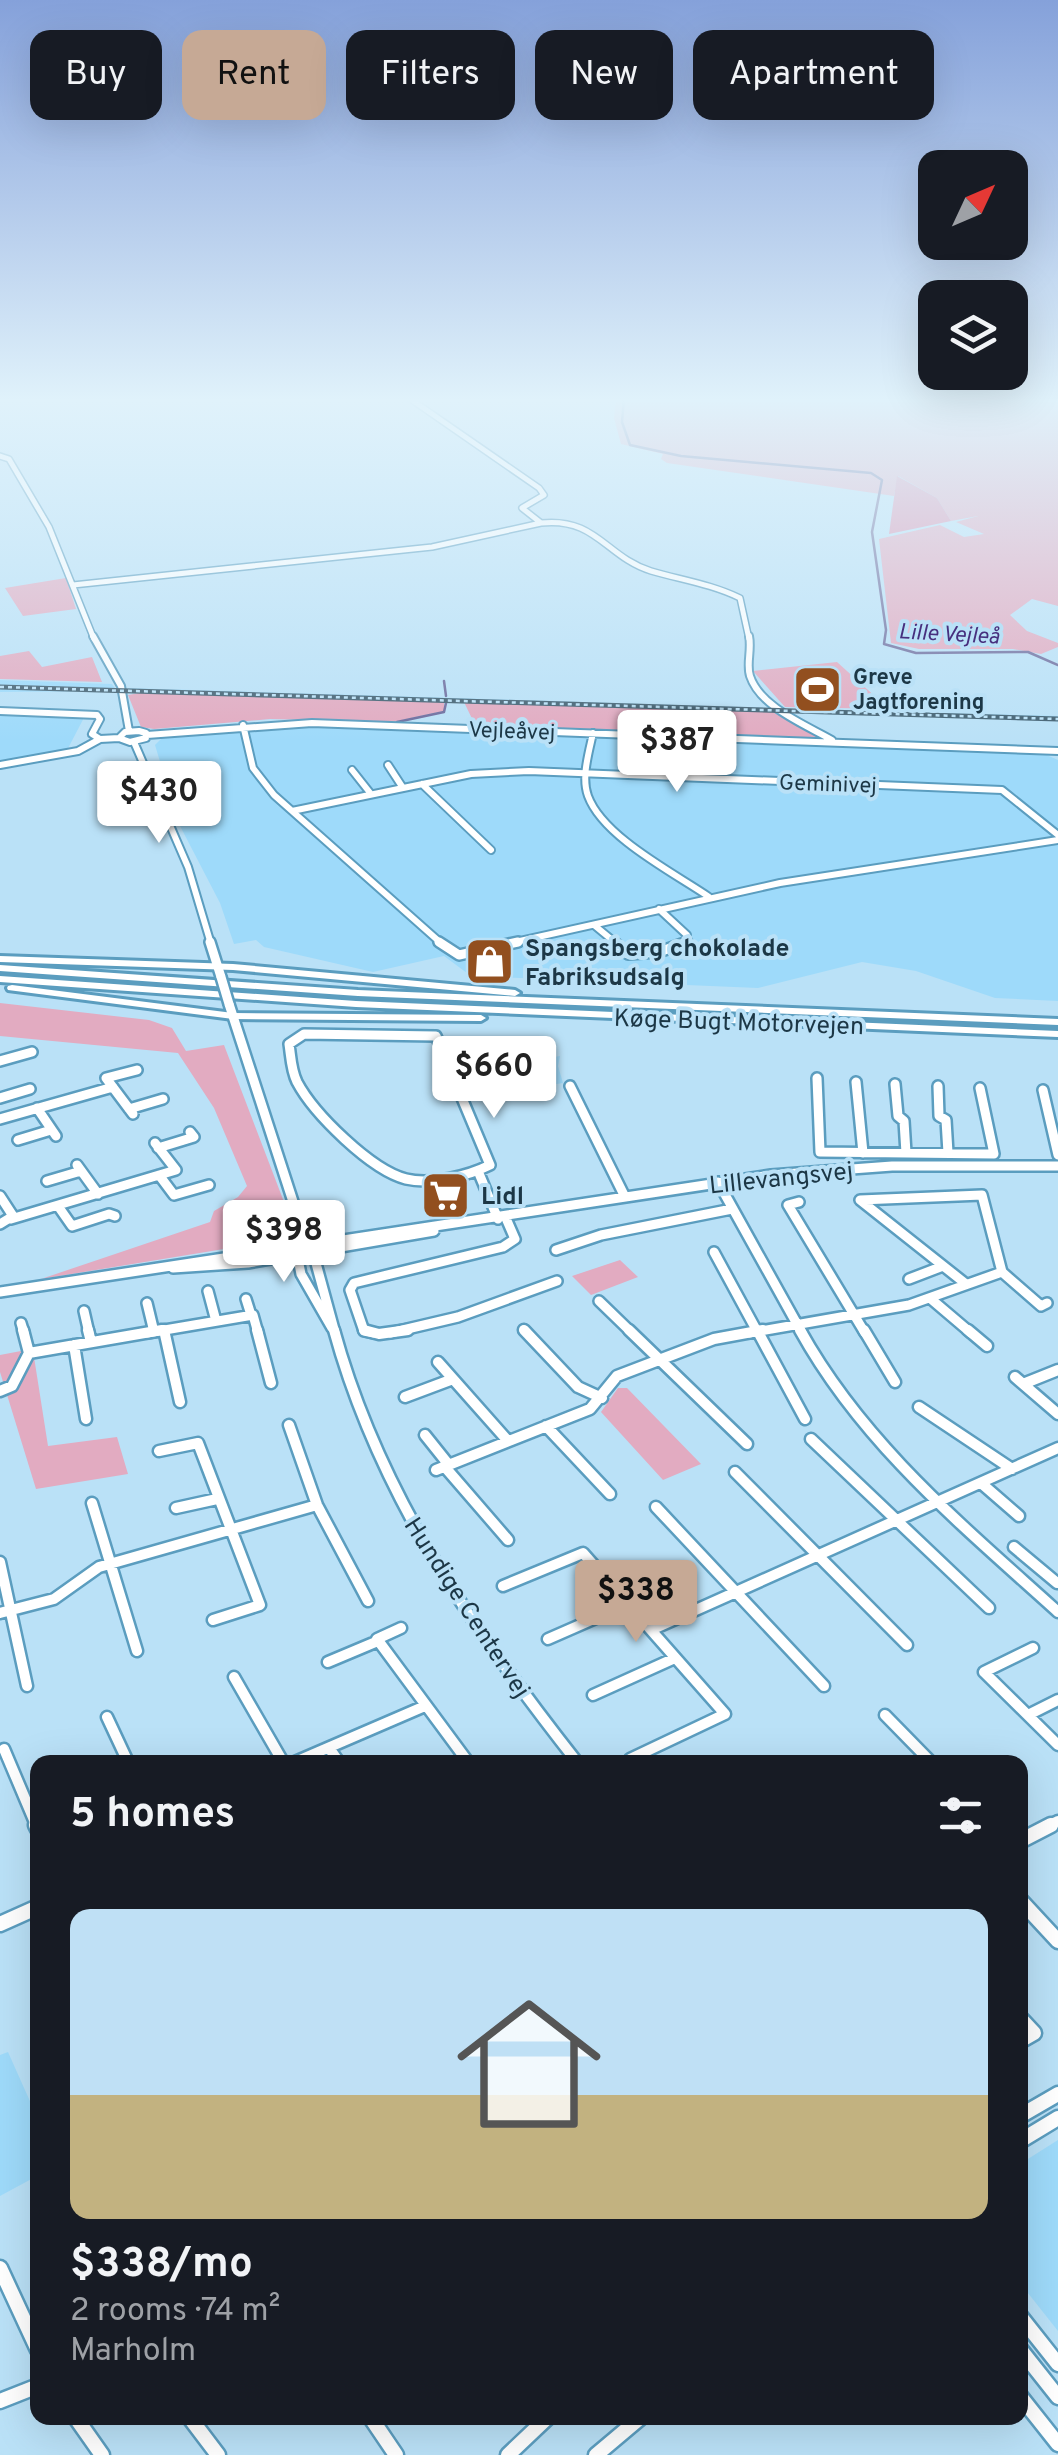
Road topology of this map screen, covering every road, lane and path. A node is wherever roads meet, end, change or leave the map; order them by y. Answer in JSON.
{"nodes":[{"id":1,"x":41,"y":513,"type":"edge"},
{"id":2,"x":527,"y":513,"type":"edge"},
{"id":3,"x":540,"y":523,"type":"junction"},
{"id":4,"x":74,"y":586,"type":"junction"},
{"id":5,"x":0,"y":711,"type":"edge"},
{"id":6,"x":243,"y":726,"type":"junction"},
{"id":7,"x":129,"y":731,"type":"junction"},
{"id":8,"x":592,"y":733,"type":"junction"},
{"id":9,"x":147,"y":735,"type":"junction"},
{"id":10,"x":119,"y":738,"type":"junction"},
{"id":11,"x":100,"y":739,"type":"junction"},
{"id":12,"x":134,"y":742,"type":"junction"},
{"id":13,"x":834,"y":742,"type":"junction"},
{"id":14,"x":1058,"y":751,"type":"edge"},
{"id":15,"x":0,"y":765,"type":"edge"},
{"id":16,"x":388,"y":765,"type":"dead end"},
{"id":17,"x":352,"y":770,"type":"dead end"},
{"id":18,"x":588,"y":773,"type":"junction"},
{"id":19,"x":422,"y":784,"type":"junction"},
{"id":20,"x":403,"y":788,"type":"junction"},
{"id":21,"x":371,"y":794,"type":"junction"},
{"id":22,"x":292,"y":811,"type":"junction"},
{"id":23,"x":1058,"y":838,"type":"edge"},
{"id":24,"x":491,"y":850,"type":"dead end"},
{"id":25,"x":709,"y":898,"type":"junction"},
{"id":26,"x":659,"y":910,"type":"junction"},
{"id":27,"x":594,"y":925,"type":"junction"},
{"id":28,"x":0,"y":959,"type":"edge"},
{"id":29,"x":0,"y":968,"type":"edge"},
{"id":30,"x":219,"y":972,"type":"junction"},
{"id":31,"x":0,"y":979,"type":"edge"},
{"id":32,"x":0,"y":987,"type":"edge"},
{"id":33,"x":567,"y":1002,"type":"junction"},
{"id":34,"x":231,"y":1010,"type":"junction"},
{"id":35,"x":671,"y":1018,"type":"junction"},
{"id":36,"x":1058,"y":1022,"type":"edge"},
{"id":37,"x":1058,"y":1034,"type":"edge"},
{"id":38,"x":32,"y":1052,"type":"dead end"},
{"id":39,"x":0,"y":1061,"type":"edge"},
{"id":40,"x":137,"y":1070,"type":"dead end"},
{"id":41,"x":816,"y":1078,"type":"dead end"},
{"id":42,"x":856,"y":1082,"type":"dead end"},
{"id":43,"x":895,"y":1084,"type":"dead end"},
{"id":44,"x":570,"y":1086,"type":"dead end"},
{"id":45,"x":938,"y":1086,"type":"dead end"},
{"id":46,"x":112,"y":1087,"type":"junction"},
{"id":47,"x":980,"y":1088,"type":"dead end"},
{"id":48,"x":30,"y":1089,"type":"dead end"},
{"id":49,"x":1044,"y":1090,"type":"dead end"},
{"id":50,"x":0,"y":1098,"type":"edge"},
{"id":51,"x":163,"y":1099,"type":"dead end"},
{"id":52,"x":36,"y":1108,"type":"junction"},
{"id":53,"x":131,"y":1111,"type":"joint"},
{"id":54,"x":0,"y":1119,"type":"edge"},
{"id":55,"x":190,"y":1132,"type":"dead end"},
{"id":56,"x":18,"y":1140,"type":"dead end"},
{"id":57,"x":863,"y":1153,"type":"junction"},
{"id":58,"x":906,"y":1153,"type":"junction"},
{"id":59,"x":948,"y":1154,"type":"junction"},
{"id":60,"x":973,"y":1154,"type":"junction"},
{"id":61,"x":1058,"y":1155,"type":"edge"},
{"id":62,"x":974,"y":1165,"type":"junction"},
{"id":63,"x":1058,"y":1166,"type":"edge"},
{"id":64,"x":478,"y":1171,"type":"junction"},
{"id":65,"x":159,"y":1176,"type":"junction"},
{"id":66,"x":47,"y":1181,"type":"dead end"},
{"id":67,"x":718,"y":1182,"type":"junction"},
{"id":68,"x":208,"y":1184,"type":"dead end"},
{"id":69,"x":98,"y":1194,"type":"junction"},
{"id":70,"x":0,"y":1196,"type":"edge"},
{"id":71,"x":625,"y":1197,"type":"junction"},
{"id":72,"x":800,"y":1202,"type":"dead end"},
{"id":73,"x":58,"y":1206,"type":"junction"},
{"id":74,"x":732,"y":1209,"type":"junction"},
{"id":75,"x":298,"y":1214,"type":"junction"},
{"id":76,"x":116,"y":1216,"type":"dead end"},
{"id":77,"x":500,"y":1217,"type":"junction"},
{"id":78,"x":11,"y":1219,"type":"junction"},
{"id":79,"x":0,"y":1224,"type":"edge"},
{"id":80,"x":312,"y":1247,"type":"junction"},
{"id":81,"x":295,"y":1250,"type":"junction"},
{"id":82,"x":556,"y":1250,"type":"dead end"},
{"id":83,"x":714,"y":1252,"type":"dead end"},
{"id":84,"x":943,"y":1266,"type":"junction"},
{"id":85,"x":1002,"y":1272,"type":"junction"},
{"id":86,"x":909,"y":1278,"type":"dead end"},
{"id":87,"x":557,"y":1281,"type":"dead end"},
{"id":88,"x":966,"y":1284,"type":"junction"},
{"id":89,"x":208,"y":1291,"type":"dead end"},
{"id":90,"x":0,"y":1292,"type":"edge"},
{"id":91,"x":246,"y":1298,"type":"dead end"},
{"id":92,"x":931,"y":1300,"type":"junction"},
{"id":93,"x":599,"y":1301,"type":"dead end"},
{"id":94,"x":147,"y":1303,"type":"dead end"},
{"id":95,"x":1047,"y":1303,"type":"dead end"},
{"id":96,"x":84,"y":1311,"type":"dead end"},
{"id":97,"x":854,"y":1314,"type":"junction"},
{"id":98,"x":251,"y":1316,"type":"junction"},
{"id":99,"x":216,"y":1321,"type":"junction"},
{"id":100,"x":21,"y":1323,"type":"dead end"},
{"id":101,"x":798,"y":1324,"type":"junction"},
{"id":102,"x":333,"y":1330,"type":"junction"},
{"id":103,"x":524,"y":1330,"type":"dead end"},
{"id":104,"x":756,"y":1330,"type":"junction"},
{"id":105,"x":159,"y":1331,"type":"junction"},
{"id":106,"x":91,"y":1342,"type":"junction"},
{"id":107,"x":74,"y":1345,"type":"junction"},
{"id":108,"x":987,"y":1346,"type":"dead end"},
{"id":109,"x":29,"y":1353,"type":"junction"},
{"id":110,"x":660,"y":1360,"type":"junction"},
{"id":111,"x":438,"y":1362,"type":"dead end"},
{"id":112,"x":1058,"y":1370,"type":"edge"},
{"id":113,"x":453,"y":1379,"type":"junction"},
{"id":114,"x":895,"y":1382,"type":"dead end"},
{"id":115,"x":271,"y":1383,"type":"dead end"},
{"id":116,"x":0,"y":1392,"type":"edge"},
{"id":117,"x":405,"y":1397,"type":"dead end"},
{"id":118,"x":602,"y":1398,"type":"junction"},
{"id":119,"x":180,"y":1402,"type":"dead end"},
{"id":120,"x":920,"y":1407,"type":"dead end"},
{"id":121,"x":1058,"y":1414,"type":"edge"},
{"id":122,"x":86,"y":1418,"type":"dead end"},
{"id":123,"x":805,"y":1419,"type":"dead end"},
{"id":124,"x":289,"y":1425,"type":"dead end"},
{"id":125,"x":546,"y":1426,"type":"junction"},
{"id":126,"x":425,"y":1435,"type":"dead end"},
{"id":127,"x":811,"y":1439,"type":"dead end"},
{"id":128,"x":508,"y":1441,"type":"junction"},
{"id":129,"x":747,"y":1444,"type":"dead end"},
{"id":130,"x":1056,"y":1450,"type":"edge"},
{"id":131,"x":159,"y":1451,"type":"dead end"},
{"id":132,"x":443,"y":1467,"type":"junction"},
{"id":133,"x":1012,"y":1469,"type":"junction"},
{"id":134,"x":735,"y":1472,"type":"dead end"},
{"id":135,"x":981,"y":1483,"type":"junction"},
{"id":136,"x":610,"y":1494,"type":"dead end"},
{"id":137,"x":216,"y":1499,"type":"junction"},
{"id":138,"x":938,"y":1502,"type":"junction"},
{"id":139,"x":92,"y":1503,"type":"dead end"},
{"id":140,"x":318,"y":1505,"type":"junction"},
{"id":141,"x":656,"y":1506,"type":"dead end"},
{"id":142,"x":176,"y":1508,"type":"dead end"},
{"id":143,"x":1019,"y":1516,"type":"dead end"},
{"id":144,"x":897,"y":1520,"type":"junction"},
{"id":145,"x":228,"y":1530,"type":"junction"},
{"id":146,"x":508,"y":1540,"type":"dead end"},
{"id":147,"x":1014,"y":1547,"type":"dead end"},
{"id":148,"x":818,"y":1556,"type":"junction"},
{"id":149,"x":0,"y":1562,"type":"edge"},
{"id":150,"x":109,"y":1564,"type":"junction"},
{"id":151,"x":1034,"y":1564,"type":"junction"},
{"id":152,"x":1017,"y":1573,"type":"junction"},
{"id":153,"x":1057,"y":1584,"type":"edge"},
{"id":154,"x":503,"y":1586,"type":"dead end"},
{"id":155,"x":736,"y":1592,"type":"junction"},
{"id":156,"x":368,"y":1601,"type":"dead end"},
{"id":157,"x":628,"y":1604,"type":"junction"},
{"id":158,"x":989,"y":1608,"type":"dead end"},
{"id":159,"x":4,"y":1612,"type":"edge"},
{"id":160,"x":1058,"y":1612,"type":"edge"},
{"id":161,"x":213,"y":1620,"type":"dead end"},
{"id":162,"x":401,"y":1628,"type":"dead end"},
{"id":163,"x":651,"y":1630,"type":"junction"},
{"id":164,"x":548,"y":1639,"type":"dead end"},
{"id":165,"x":378,"y":1641,"type":"junction"},
{"id":166,"x":908,"y":1645,"type":"dead end"},
{"id":167,"x":1033,"y":1648,"type":"dead end"},
{"id":168,"x":138,"y":1651,"type":"dead end"},
{"id":169,"x":675,"y":1658,"type":"junction"},
{"id":170,"x":328,"y":1662,"type":"dead end"},
{"id":171,"x":234,"y":1677,"type":"dead end"},
{"id":172,"x":26,"y":1686,"type":"dead end"},
{"id":173,"x":824,"y":1686,"type":"dead end"},
{"id":174,"x":593,"y":1695,"type":"dead end"},
{"id":175,"x":1058,"y":1700,"type":"edge"},
{"id":176,"x":426,"y":1706,"type":"junction"},
{"id":177,"x":725,"y":1714,"type":"junction"},
{"id":178,"x":885,"y":1715,"type":"dead end"},
{"id":179,"x":1028,"y":1715,"type":"junction"},
{"id":180,"x":108,"y":1718,"type":"dead end"},
{"id":181,"x":739,"y":1720,"type":"dead end"},
{"id":182,"x":1058,"y":1744,"type":"edge"},
{"id":183,"x":329,"y":1748,"type":"junction"},
{"id":184,"x":4,"y":1750,"type":"dead end"},
{"id":185,"x":125,"y":1755,"type":"edge"},
{"id":186,"x":279,"y":1755,"type":"edge"},
{"id":187,"x":312,"y":1755,"type":"edge"},
{"id":188,"x":334,"y":1755,"type":"edge"},
{"id":189,"x":463,"y":1755,"type":"edge"},
{"id":190,"x":571,"y":1755,"type":"edge"},
{"id":191,"x":638,"y":1755,"type":"edge"},
{"id":192,"x":924,"y":1755,"type":"edge"},
{"id":193,"x":30,"y":1810,"type":"edge"},
{"id":194,"x":1058,"y":1821,"type":"edge"},
{"id":195,"x":1028,"y":1837,"type":"edge"},
{"id":196,"x":1028,"y":1909,"type":"edge"},
{"id":197,"x":30,"y":1911,"type":"edge"},
{"id":198,"x":0,"y":1924,"type":"edge"},
{"id":199,"x":1058,"y":1941,"type":"edge"},
{"id":200,"x":1028,"y":2024,"type":"edge"},
{"id":201,"x":1028,"y":2038,"type":"edge"},
{"id":202,"x":1058,"y":2094,"type":"edge"},
{"id":203,"x":1028,"y":2111,"type":"edge"},
{"id":204,"x":1058,"y":2118,"type":"edge"},
{"id":205,"x":1028,"y":2136,"type":"edge"},
{"id":206,"x":0,"y":2268,"type":"edge"},
{"id":207,"x":1028,"y":2326,"type":"edge"},
{"id":208,"x":30,"y":2333,"type":"edge"},
{"id":209,"x":1028,"y":2359,"type":"edge"},
{"id":210,"x":1058,"y":2364,"type":"edge"},
{"id":211,"x":30,"y":2389,"type":"edge"},
{"id":212,"x":1058,"y":2397,"type":"edge"},
{"id":213,"x":0,"y":2402,"type":"edge"},
{"id":214,"x":1028,"y":2406,"type":"edge"},
{"id":215,"x":81,"y":2425,"type":"edge"},
{"id":216,"x":195,"y":2425,"type":"edge"},
{"id":217,"x":376,"y":2425,"type":"edge"},
{"id":218,"x":540,"y":2425,"type":"edge"},
{"id":219,"x":632,"y":2425,"type":"edge"},
{"id":220,"x":1058,"y":2444,"type":"edge"},
{"id":221,"x":102,"y":2455,"type":"edge"},
{"id":222,"x":218,"y":2455,"type":"edge"},
{"id":223,"x":396,"y":2455,"type":"edge"},
{"id":224,"x":508,"y":2455,"type":"edge"},
{"id":225,"x":596,"y":2455,"type":"edge"}],
"edges":[{"from":1,"to":4,"type":"street"},
{"from":2,"to":3,"type":"street"},
{"from":3,"to":4,"type":"street"},
{"from":3,"to":13,"type":"street"},
{"from":4,"to":7,"type":"street"},
{"from":5,"to":11,"type":"street"},
{"from":6,"to":8,"type":"street","name":"Vejleåvej"},
{"from":6,"to":9,"type":"street","name":"Vejleåvej"},
{"from":6,"to":22,"type":"street"},
{"from":7,"to":9,"type":"street"},
{"from":7,"to":10,"type":"street"},
{"from":8,"to":13,"type":"street","name":"Vejleåvej"},
{"from":8,"to":18,"type":"street"},
{"from":9,"to":12,"type":"street"},
{"from":10,"to":11,"type":"street"},
{"from":10,"to":12,"type":"street"},
{"from":11,"to":15,"type":"street"},
{"from":12,"to":30,"type":"street","name":"Hundige Centervej"},
{"from":13,"to":14,"type":"street","name":"Vejleåvej"},
{"from":16,"to":20,"type":"street"},
{"from":17,"to":21,"type":"street"},
{"from":18,"to":19,"type":"street","name":"Geminivej"},
{"from":18,"to":23,"type":"street","name":"Geminivej"},
{"from":18,"to":25,"type":"street"},
{"from":19,"to":20,"type":"street","name":"Geminivej"},
{"from":19,"to":24,"type":"street"},
{"from":20,"to":21,"type":"street","name":"Geminivej"},
{"from":21,"to":22,"type":"street","name":"Geminivej"},
{"from":22,"to":27,"type":"street"},
{"from":23,"to":25,"type":"street"},
{"from":25,"to":26,"type":"street"},
{"from":26,"to":27,"type":"street"},
{"from":26,"to":27,"type":"street"},
{"from":28,"to":30,"type":"highway"},
{"from":29,"to":33,"type":"highway","name":"Køge Bugt Motorvejen"},
{"from":30,"to":33,"type":"highway"},
{"from":30,"to":34,"type":"street","name":"Hundige Centervej","bridge":true},
{"from":31,"to":35,"type":"highway","name":"Køge Bugt Motorvejen"},
{"from":32,"to":34,"type":"highway"},
{"from":33,"to":36,"type":"highway","name":"Køge Bugt Motorvejen"},
{"from":34,"to":35,"type":"highway"},
{"from":34,"to":75,"type":"street","name":"Hundige Centervej"},
{"from":35,"to":37,"type":"highway","name":"Køge Bugt Motorvejen"},
{"from":38,"to":39,"type":"street"},
{"from":40,"to":46,"type":"street"},
{"from":41,"to":57,"type":"street"},
{"from":42,"to":57,"type":"street"},
{"from":43,"to":58,"type":"street"},
{"from":44,"to":71,"type":"street"},
{"from":45,"to":59,"type":"street"},
{"from":46,"to":52,"type":"street"},
{"from":46,"to":53,"type":"street"},
{"from":47,"to":60,"type":"street"},
{"from":48,"to":50,"type":"street"},
{"from":49,"to":61,"type":"street"},
{"from":51,"to":53,"type":"street"},
{"from":52,"to":54,"type":"street"},
{"from":52,"to":56,"type":"street"},
{"from":55,"to":65,"type":"street"},
{"from":57,"to":58,"type":"street"},
{"from":58,"to":59,"type":"street"},
{"from":59,"to":60,"type":"street"},
{"from":60,"to":62,"type":"street"},
{"from":62,"to":63,"type":"street","name":"Lillevangsvej"},
{"from":62,"to":67,"type":"street","name":"Lillevangsvej"},
{"from":64,"to":64,"type":"street"},
{"from":64,"to":77,"type":"street"},
{"from":65,"to":68,"type":"street"},
{"from":65,"to":69,"type":"street"},
{"from":66,"to":69,"type":"street"},
{"from":67,"to":71,"type":"street","name":"Lillevangsvej"},
{"from":67,"to":74,"type":"street"},
{"from":69,"to":73,"type":"street"},
{"from":70,"to":78,"type":"street"},
{"from":71,"to":77,"type":"street","name":"Lillevangsvej"},
{"from":72,"to":97,"type":"street"},
{"from":73,"to":76,"type":"street"},
{"from":73,"to":78,"type":"street"},
{"from":74,"to":82,"type":"street"},
{"from":74,"to":101,"type":"street"},
{"from":75,"to":80,"type":"street","name":"Hundige Centervej"},
{"from":75,"to":81,"type":"street","name":"Hundige Centervej"},
{"from":77,"to":80,"type":"street","name":"Lillevangsvej"},
{"from":77,"to":87,"type":"street"},
{"from":78,"to":79,"type":"street"},
{"from":80,"to":81,"type":"street","name":"Lillevangsvej"},
{"from":80,"to":102,"type":"street","name":"Hundige Centervej"},
{"from":81,"to":90,"type":"street","name":"Lillevangsvej"},
{"from":81,"to":102,"type":"street","name":"Hundige Centervej"},
{"from":83,"to":104,"type":"street"},
{"from":84,"to":85,"type":"street"},
{"from":84,"to":86,"type":"street"},
{"from":84,"to":88,"type":"street"},
{"from":85,"to":88,"type":"street"},
{"from":85,"to":95,"type":"street"},
{"from":88,"to":92,"type":"street"},
{"from":89,"to":99,"type":"street"},
{"from":91,"to":98,"type":"street"},
{"from":92,"to":97,"type":"street"},
{"from":92,"to":108,"type":"street"},
{"from":93,"to":110,"type":"street"},
{"from":94,"to":105,"type":"street"},
{"from":96,"to":106,"type":"street"},
{"from":97,"to":101,"type":"street"},
{"from":97,"to":114,"type":"street"},
{"from":98,"to":99,"type":"street"},
{"from":98,"to":115,"type":"street"},
{"from":99,"to":105,"type":"street"},
{"from":100,"to":109,"type":"street"},
{"from":101,"to":104,"type":"street"},
{"from":101,"to":138,"type":"street"},
{"from":102,"to":190,"type":"street","name":"Hundige Centervej"},
{"from":103,"to":118,"type":"street"},
{"from":104,"to":110,"type":"street"},
{"from":104,"to":123,"type":"street"},
{"from":105,"to":106,"type":"street"},
{"from":105,"to":119,"type":"street"},
{"from":106,"to":107,"type":"street"},
{"from":107,"to":109,"type":"street"},
{"from":107,"to":122,"type":"street"},
{"from":109,"to":116,"type":"street"},
{"from":110,"to":118,"type":"street"},
{"from":110,"to":129,"type":"street"},
{"from":111,"to":113,"type":"street"},
{"from":112,"to":121,"type":"street"},
{"from":113,"to":117,"type":"street"},
{"from":113,"to":128,"type":"street"},
{"from":118,"to":125,"type":"street"},
{"from":120,"to":133,"type":"street"},
{"from":124,"to":140,"type":"street"},
{"from":125,"to":128,"type":"street"},
{"from":125,"to":136,"type":"street"},
{"from":126,"to":132,"type":"street"},
{"from":127,"to":144,"type":"street"},
{"from":128,"to":132,"type":"street"},
{"from":130,"to":133,"type":"street"},
{"from":131,"to":137,"type":"street"},
{"from":132,"to":146,"type":"street"},
{"from":133,"to":135,"type":"street"},
{"from":134,"to":148,"type":"street"},
{"from":135,"to":138,"type":"street"},
{"from":135,"to":143,"type":"street"},
{"from":137,"to":142,"type":"street"},
{"from":137,"to":145,"type":"street"},
{"from":138,"to":144,"type":"street"},
{"from":138,"to":152,"type":"street"},
{"from":139,"to":150,"type":"street"},
{"from":140,"to":145,"type":"street"},
{"from":140,"to":156,"type":"street"},
{"from":141,"to":155,"type":"street"},
{"from":144,"to":148,"type":"street"},
{"from":144,"to":158,"type":"street"},
{"from":145,"to":150,"type":"street"},
{"from":145,"to":161,"type":"street"},
{"from":147,"to":151,"type":"street"},
{"from":148,"to":155,"type":"street"},
{"from":148,"to":166,"type":"street"},
{"from":149,"to":159,"type":"street"},
{"from":150,"to":159,"type":"street"},
{"from":150,"to":168,"type":"street"},
{"from":151,"to":152,"type":"street"},
{"from":151,"to":153,"type":"street"},
{"from":152,"to":160,"type":"street"},
{"from":154,"to":157,"type":"street"},
{"from":155,"to":163,"type":"street"},
{"from":155,"to":173,"type":"street"},
{"from":157,"to":163,"type":"street"},
{"from":157,"to":164,"type":"street"},
{"from":159,"to":172,"type":"street"},
{"from":162,"to":165,"type":"street"},
{"from":163,"to":169,"type":"street"},
{"from":165,"to":170,"type":"street"},
{"from":165,"to":176,"type":"street"},
{"from":167,"to":179,"type":"street"},
{"from":169,"to":174,"type":"street"},
{"from":169,"to":177,"type":"street"},
{"from":171,"to":186,"type":"street"},
{"from":175,"to":179,"type":"street"},
{"from":176,"to":183,"type":"street"},
{"from":176,"to":189,"type":"street"},
{"from":177,"to":181,"type":"street"},
{"from":177,"to":191,"type":"street"},
{"from":178,"to":192,"type":"street"},
{"from":179,"to":182,"type":"street"},
{"from":180,"to":185,"type":"street"},
{"from":183,"to":187,"type":"street"},
{"from":183,"to":188,"type":"street"},
{"from":184,"to":193,"type":"street"},
{"from":194,"to":195,"type":"street"},
{"from":196,"to":199,"type":"street"},
{"from":197,"to":198,"type":"street"},
{"from":200,"to":201,"type":"street"},
{"from":202,"to":203,"type":"street"},
{"from":204,"to":205,"type":"street"},
{"from":206,"to":208,"type":"street"},
{"from":207,"to":210,"type":"street"},
{"from":209,"to":212,"type":"street"},
{"from":211,"to":213,"type":"street"},
{"from":214,"to":220,"type":"street"},
{"from":215,"to":221,"type":"street"},
{"from":216,"to":222,"type":"street"},
{"from":217,"to":223,"type":"street"},
{"from":218,"to":224,"type":"street"},
{"from":219,"to":225,"type":"street"}]}
